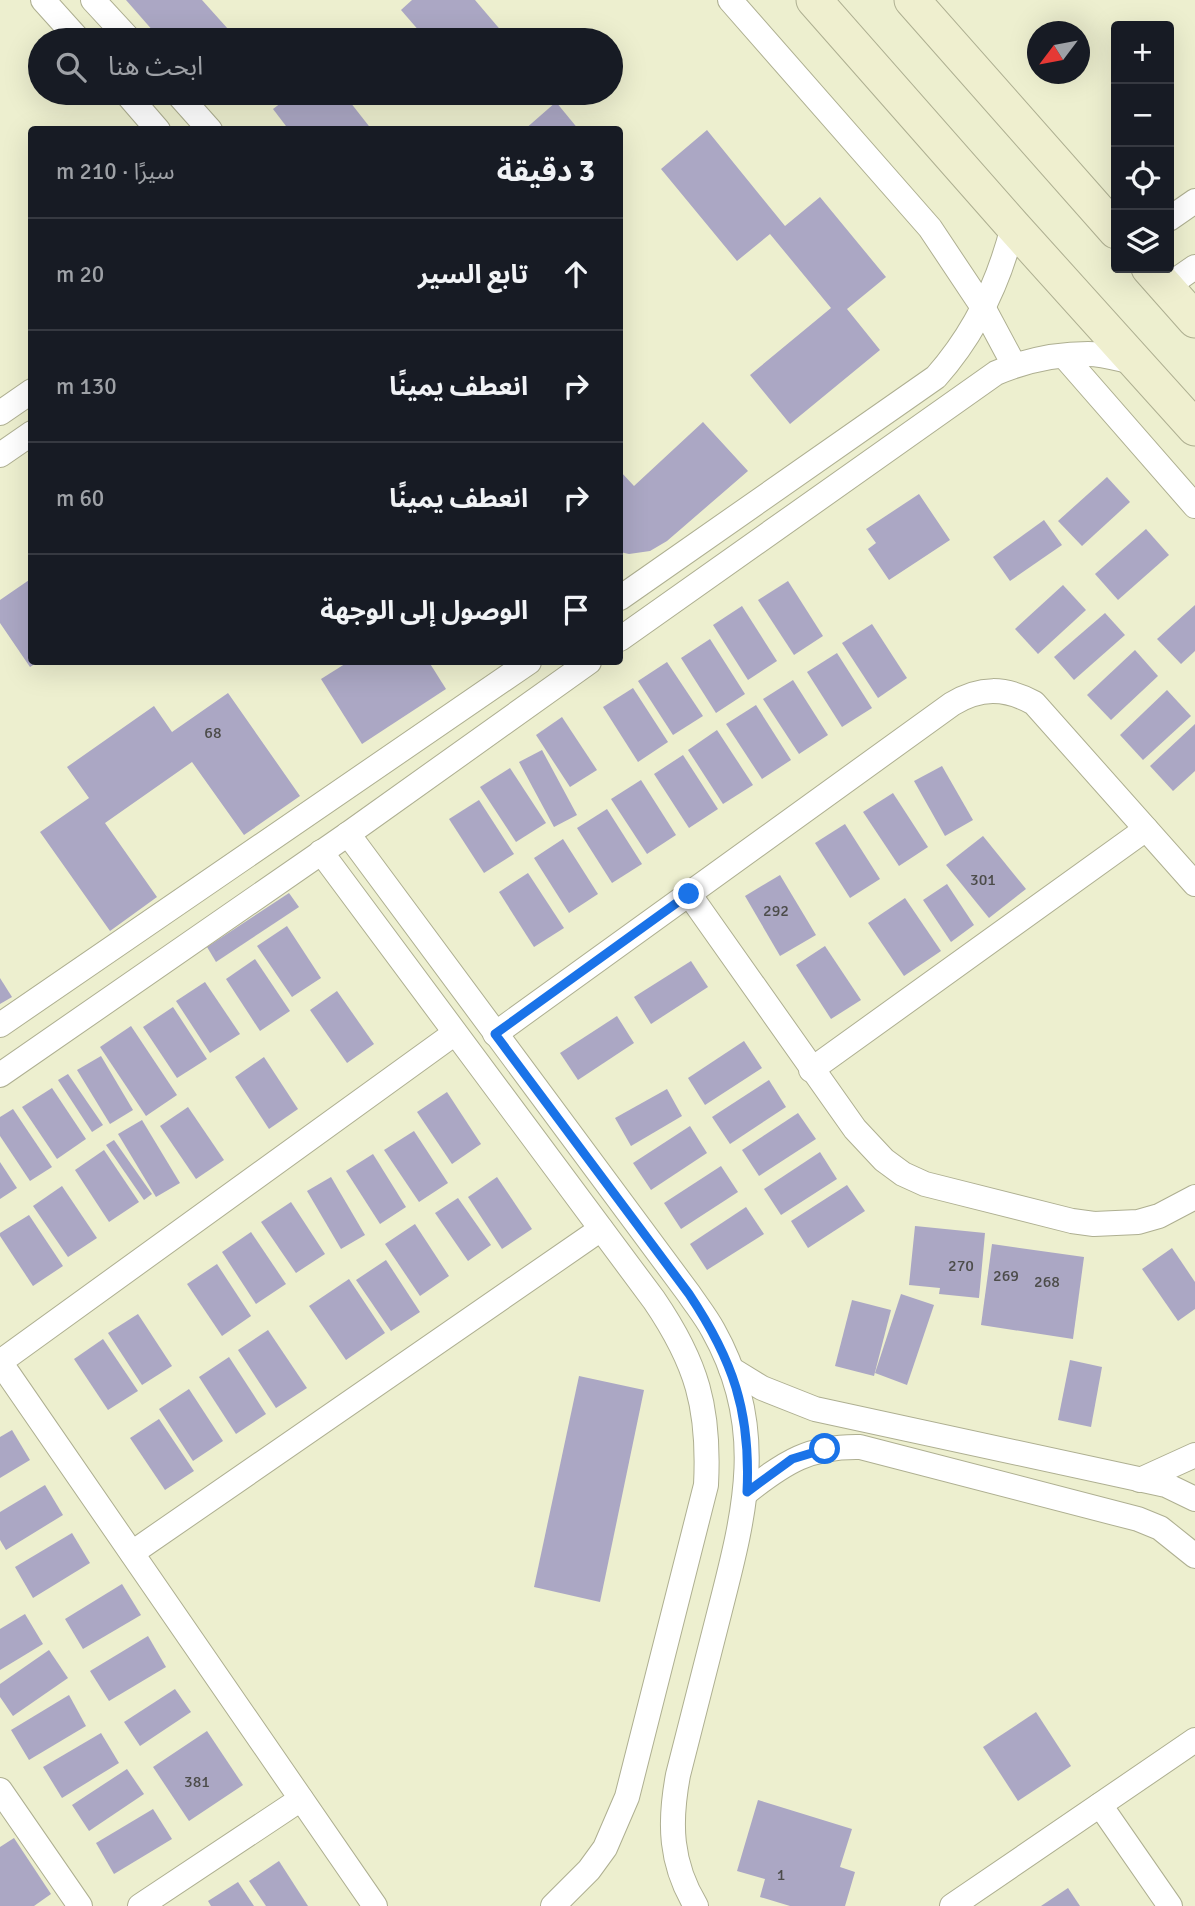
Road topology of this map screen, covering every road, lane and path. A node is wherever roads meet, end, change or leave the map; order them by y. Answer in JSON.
{"nodes":[{"id":1,"x":43,"y":0,"type":"edge"},
{"id":2,"x":93,"y":0,"type":"edge"},
{"id":3,"x":730,"y":0,"type":"edge"},
{"id":4,"x":814,"y":0,"type":"edge"},
{"id":5,"x":912,"y":0,"type":"edge"},
{"id":6,"x":68,"y":28,"type":"edge"},
{"id":7,"x":119,"y":28,"type":"edge"},
{"id":8,"x":137,"y":105,"type":"edge"},
{"id":9,"x":188,"y":105,"type":"edge"},
{"id":10,"x":155,"y":126,"type":"edge"},
{"id":11,"x":206,"y":126,"type":"edge"},
{"id":12,"x":1195,"y":201,"type":"edge"},
{"id":13,"x":1174,"y":216,"type":"edge"},
{"id":14,"x":1111,"y":225,"type":"edge"},
{"id":15,"x":1013,"y":226,"type":"junction"},
{"id":16,"x":1195,"y":267,"type":"edge"},
{"id":17,"x":1157,"y":277,"type":"edge"},
{"id":18,"x":984,"y":309,"type":"junction"},
{"id":19,"x":1195,"y":320,"type":"edge"},
{"id":20,"x":1064,"y":356,"type":"junction"},
{"id":21,"x":1138,"y":363,"type":"junction"},
{"id":22,"x":1014,"y":366,"type":"junction"},
{"id":23,"x":28,"y":394,"type":"edge"},
{"id":24,"x":0,"y":413,"type":"edge"},
{"id":25,"x":1195,"y":428,"type":"edge"},
{"id":26,"x":28,"y":436,"type":"edge"},
{"id":27,"x":0,"y":455,"type":"edge"},
{"id":28,"x":1195,"y":506,"type":"edge"},
{"id":29,"x":630,"y":580,"type":"edge"},
{"id":30,"x":623,"y":637,"type":"edge"},
{"id":31,"x":525,"y":665,"type":"edge"},
{"id":32,"x":585,"y":665,"type":"edge"},
{"id":33,"x":1146,"y":829,"type":"junction"},
{"id":34,"x":348,"y":834,"type":"junction"},
{"id":35,"x":321,"y":852,"type":"junction"},
{"id":36,"x":1195,"y":884,"type":"edge"},
{"id":37,"x":689,"y":894,"type":"junction"},
{"id":38,"x":5,"y":1022,"type":"edge"},
{"id":39,"x":455,"y":1033,"type":"junction"},
{"id":40,"x":495,"y":1034,"type":"junction"},
{"id":41,"x":34,"y":1051,"type":"junction"},
{"id":42,"x":811,"y":1070,"type":"junction"},
{"id":43,"x":0,"y":1075,"type":"edge"},
{"id":44,"x":1195,"y":1197,"type":"edge"},
{"id":45,"x":601,"y":1228,"type":"junction"},
{"id":46,"x":731,"y":1369,"type":"junction"},
{"id":47,"x":1195,"y":1455,"type":"edge"},
{"id":48,"x":1140,"y":1480,"type":"junction"},
{"id":49,"x":747,"y":1492,"type":"junction"},
{"id":50,"x":1195,"y":1499,"type":"edge"},
{"id":51,"x":132,"y":1553,"type":"junction"},
{"id":52,"x":1195,"y":1556,"type":"edge"},
{"id":53,"x":1195,"y":1740,"type":"edge"},
{"id":54,"x":0,"y":1790,"type":"edge"},
{"id":55,"x":301,"y":1798,"type":"junction"},
{"id":56,"x":1100,"y":1805,"type":"junction"},
{"id":57,"x":80,"y":1906,"type":"edge"},
{"id":58,"x":140,"y":1906,"type":"edge"},
{"id":59,"x":375,"y":1906,"type":"edge"},
{"id":60,"x":554,"y":1906,"type":"edge"},
{"id":61,"x":696,"y":1906,"type":"edge"},
{"id":62,"x":952,"y":1906,"type":"edge"},
{"id":63,"x":1170,"y":1906,"type":"edge"}],
"edges":[{"from":1,"to":6,"type":"street"},
{"from":2,"to":7,"type":"street"},
{"from":3,"to":18,"type":"street"},
{"from":4,"to":15,"type":"street"},
{"from":5,"to":14,"type":"street"},
{"from":8,"to":10,"type":"street"},
{"from":9,"to":11,"type":"street"},
{"from":12,"to":13,"type":"street"},
{"from":15,"to":18,"type":"street"},
{"from":15,"to":21,"type":"street"},
{"from":16,"to":17,"type":"street"},
{"from":17,"to":19,"type":"street"},
{"from":18,"to":22,"type":"street"},
{"from":18,"to":29,"type":"street"},
{"from":20,"to":21,"type":"street"},
{"from":20,"to":22,"type":"street"},
{"from":20,"to":28,"type":"street"},
{"from":21,"to":25,"type":"street"},
{"from":22,"to":30,"type":"street"},
{"from":23,"to":24,"type":"street"},
{"from":26,"to":27,"type":"street"},
{"from":31,"to":38,"type":"street"},
{"from":32,"to":34,"type":"street"},
{"from":33,"to":36,"type":"street"},
{"from":33,"to":37,"type":"street"},
{"from":33,"to":42,"type":"street"},
{"from":34,"to":35,"type":"street"},
{"from":34,"to":40,"type":"street"},
{"from":35,"to":39,"type":"street"},
{"from":35,"to":41,"type":"street"},
{"from":37,"to":40,"type":"street"},
{"from":37,"to":42,"type":"street"},
{"from":38,"to":41,"type":"street"},
{"from":39,"to":45,"type":"street"},
{"from":39,"to":51,"type":"street"},
{"from":40,"to":46,"type":"street"},
{"from":41,"to":43,"type":"street"},
{"from":42,"to":44,"type":"street"},
{"from":45,"to":51,"type":"street"},
{"from":45,"to":60,"type":"street"},
{"from":46,"to":48,"type":"street"},
{"from":46,"to":49,"type":"street"},
{"from":47,"to":48,"type":"street"},
{"from":48,"to":50,"type":"street"},
{"from":49,"to":52,"type":"street"},
{"from":49,"to":61,"type":"street"},
{"from":51,"to":55,"type":"street"},
{"from":53,"to":56,"type":"street"},
{"from":54,"to":57,"type":"street"},
{"from":55,"to":58,"type":"street"},
{"from":55,"to":59,"type":"street"},
{"from":56,"to":62,"type":"street"},
{"from":56,"to":63,"type":"street"}]}
